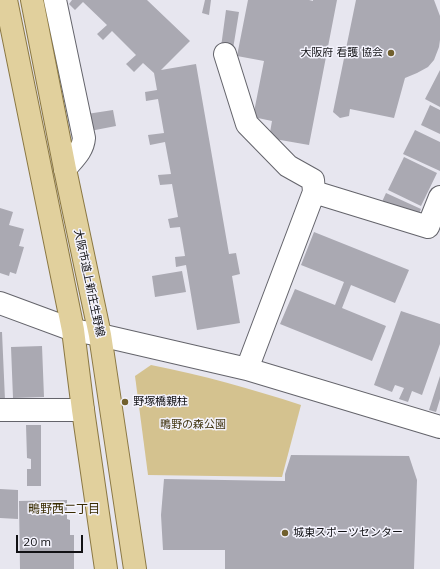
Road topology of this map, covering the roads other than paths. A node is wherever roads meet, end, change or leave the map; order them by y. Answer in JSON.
{"nodes":[{"id":1,"x":6,"y":0,"type":"edge"},
{"id":2,"x":32,"y":0,"type":"edge"},
{"id":3,"x":56,"y":0,"type":"edge"},
{"id":4,"x":225,"y":54,"type":"dead end"},
{"id":5,"x":65,"y":169,"type":"junction"},
{"id":6,"x":314,"y":192,"type":"junction"},
{"id":7,"x":440,"y":197,"type":"edge"},
{"id":8,"x":0,"y":303,"type":"edge"},
{"id":9,"x":73,"y":330,"type":"junction"},
{"id":10,"x":100,"y":334,"type":"junction"},
{"id":11,"x":247,"y":370,"type":"junction"},
{"id":12,"x":0,"y":410,"type":"edge"},
{"id":13,"x":83,"y":410,"type":"junction"},
{"id":14,"x":440,"y":427,"type":"edge"},
{"id":15,"x":106,"y":569,"type":"edge"},
{"id":16,"x":135,"y":569,"type":"edge"}],
"edges":[{"from":1,"to":9,"type":"main road"},
{"from":2,"to":5,"type":"main road","name":"大阪市道上新庄生野線"},
{"from":3,"to":5,"type":"street"},
{"from":4,"to":6,"type":"street"},
{"from":5,"to":10,"type":"main road","name":"大阪市道上新庄生野線"},
{"from":6,"to":7,"type":"street"},
{"from":6,"to":11,"type":"street"},
{"from":8,"to":9,"type":"street"},
{"from":9,"to":10,"type":"street"},
{"from":9,"to":13,"type":"main road"},
{"from":10,"to":11,"type":"street"},
{"from":10,"to":16,"type":"main road","name":"大阪市道上新庄生野線"},
{"from":11,"to":14,"type":"street"},
{"from":12,"to":13,"type":"street"},
{"from":13,"to":15,"type":"main road"}]}
